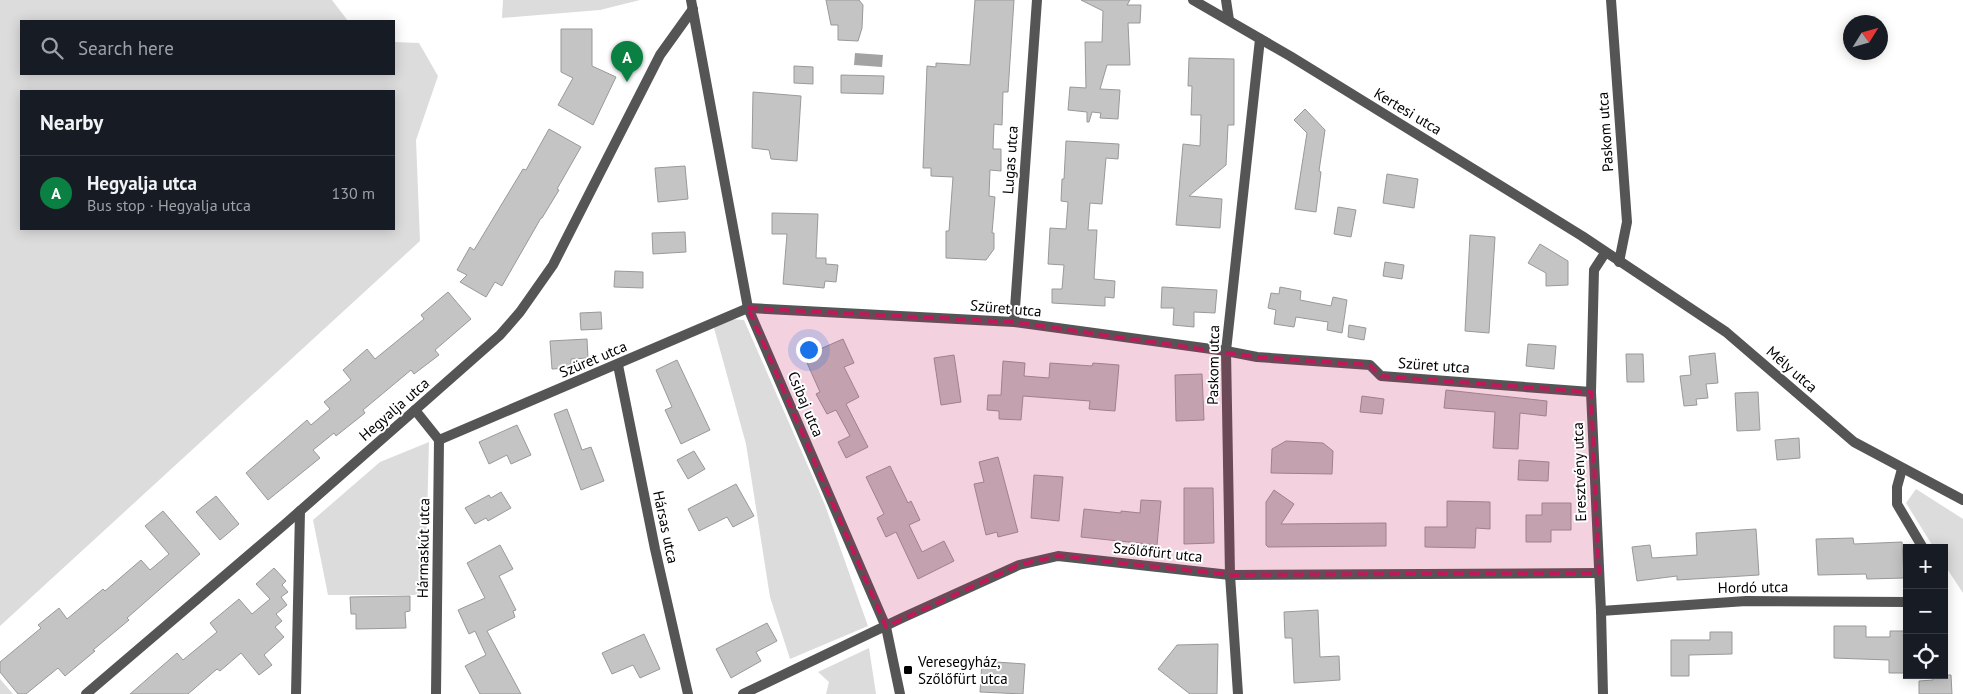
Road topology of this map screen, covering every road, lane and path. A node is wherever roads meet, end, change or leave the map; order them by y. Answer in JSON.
{"nodes":[{"id":1,"x":1037,"y":0,"type":"edge"},
{"id":2,"x":1193,"y":0,"type":"edge"},
{"id":3,"x":1226,"y":0,"type":"edge"},
{"id":4,"x":1611,"y":0,"type":"edge"},
{"id":5,"x":692,"y":4,"type":"edge"},
{"id":6,"x":1229,"y":20,"type":"junction"},
{"id":7,"x":1260,"y":39,"type":"junction"},
{"id":8,"x":1605,"y":253,"type":"junction"},
{"id":9,"x":1618,"y":262,"type":"junction"},
{"id":10,"x":748,"y":308,"type":"junction"},
{"id":11,"x":1014,"y":322,"type":"junction"},
{"id":12,"x":1226,"y":351,"type":"junction"},
{"id":13,"x":618,"y":365,"type":"junction"},
{"id":14,"x":1591,"y":392,"type":"junction"},
{"id":15,"x":415,"y":410,"type":"junction"},
{"id":16,"x":439,"y":440,"type":"junction"},
{"id":17,"x":1902,"y":469,"type":"junction"},
{"id":18,"x":1963,"y":500,"type":"edge"},
{"id":19,"x":300,"y":511,"type":"junction"},
{"id":20,"x":1921,"y":544,"type":"edge"},
{"id":21,"x":1599,"y":573,"type":"junction"},
{"id":22,"x":1230,"y":575,"type":"junction"},
{"id":23,"x":1903,"y":602,"type":"edge"},
{"id":24,"x":1601,"y":610,"type":"junction"},
{"id":25,"x":886,"y":627,"type":"junction"},
{"id":26,"x":86,"y":694,"type":"edge"},
{"id":27,"x":296,"y":694,"type":"edge"},
{"id":28,"x":436,"y":694,"type":"edge"},
{"id":29,"x":688,"y":694,"type":"edge"},
{"id":30,"x":743,"y":694,"type":"edge"},
{"id":31,"x":900,"y":694,"type":"edge"},
{"id":32,"x":1238,"y":694,"type":"edge"},
{"id":33,"x":1603,"y":694,"type":"edge"}],
"edges":[{"from":1,"to":11,"type":"street","name":"Lugas utca"},
{"from":2,"to":6,"type":"street","name":"Kertesi utca"},
{"from":3,"to":6,"type":"street"},
{"from":4,"to":9,"type":"street","name":"Paskom utca"},
{"from":5,"to":10,"type":"street","name":"Csibaj utca"},
{"from":5,"to":15,"type":"street","name":"Hegyalja utca"},
{"from":6,"to":7,"type":"street","name":"Kertesi utca"},
{"from":7,"to":8,"type":"street","name":"Kertesi utca"},
{"from":7,"to":12,"type":"street","name":"Paskom utca"},
{"from":8,"to":9,"type":"street","name":"Mély utca"},
{"from":8,"to":14,"type":"street","name":"Eresztvény utca"},
{"from":9,"to":17,"type":"street","name":"Mély utca"},
{"from":10,"to":11,"type":"street","name":"Szüret utca"},
{"from":10,"to":13,"type":"street","name":"Szüret utca"},
{"from":10,"to":25,"type":"street","name":"Csibaj utca"},
{"from":11,"to":12,"type":"street","name":"Szüret utca"},
{"from":12,"to":14,"type":"street","name":"Szüret utca"},
{"from":12,"to":22,"type":"street","name":"Paskom utca"},
{"from":13,"to":16,"type":"street","name":"Szüret utca"},
{"from":13,"to":29,"type":"street","name":"Hársas utca"},
{"from":14,"to":21,"type":"street","name":"Eresztvény utca"},
{"from":15,"to":16,"type":"street"},
{"from":15,"to":19,"type":"street","name":"Hegyalja utca"},
{"from":16,"to":28,"type":"street","name":"Hármaskút utca"},
{"from":17,"to":18,"type":"street","name":"Mély utca"},
{"from":17,"to":20,"type":"street"},
{"from":19,"to":26,"type":"street","name":"Hegyalja utca"},
{"from":19,"to":27,"type":"street"},
{"from":21,"to":22,"type":"street","name":"Szőlőfürt utca"},
{"from":21,"to":24,"type":"street","name":"Eresztvény utca"},
{"from":22,"to":25,"type":"street","name":"Szőlőfürt utca"},
{"from":22,"to":32,"type":"street","name":"Paskom utca"},
{"from":23,"to":24,"type":"street","name":"Hordó utca"},
{"from":24,"to":33,"type":"street","name":"Eresztvény utca"},
{"from":25,"to":30,"type":"street","name":"Szőlőfürt utca"},
{"from":25,"to":31,"type":"street","name":"Csibaj utca"}]}
